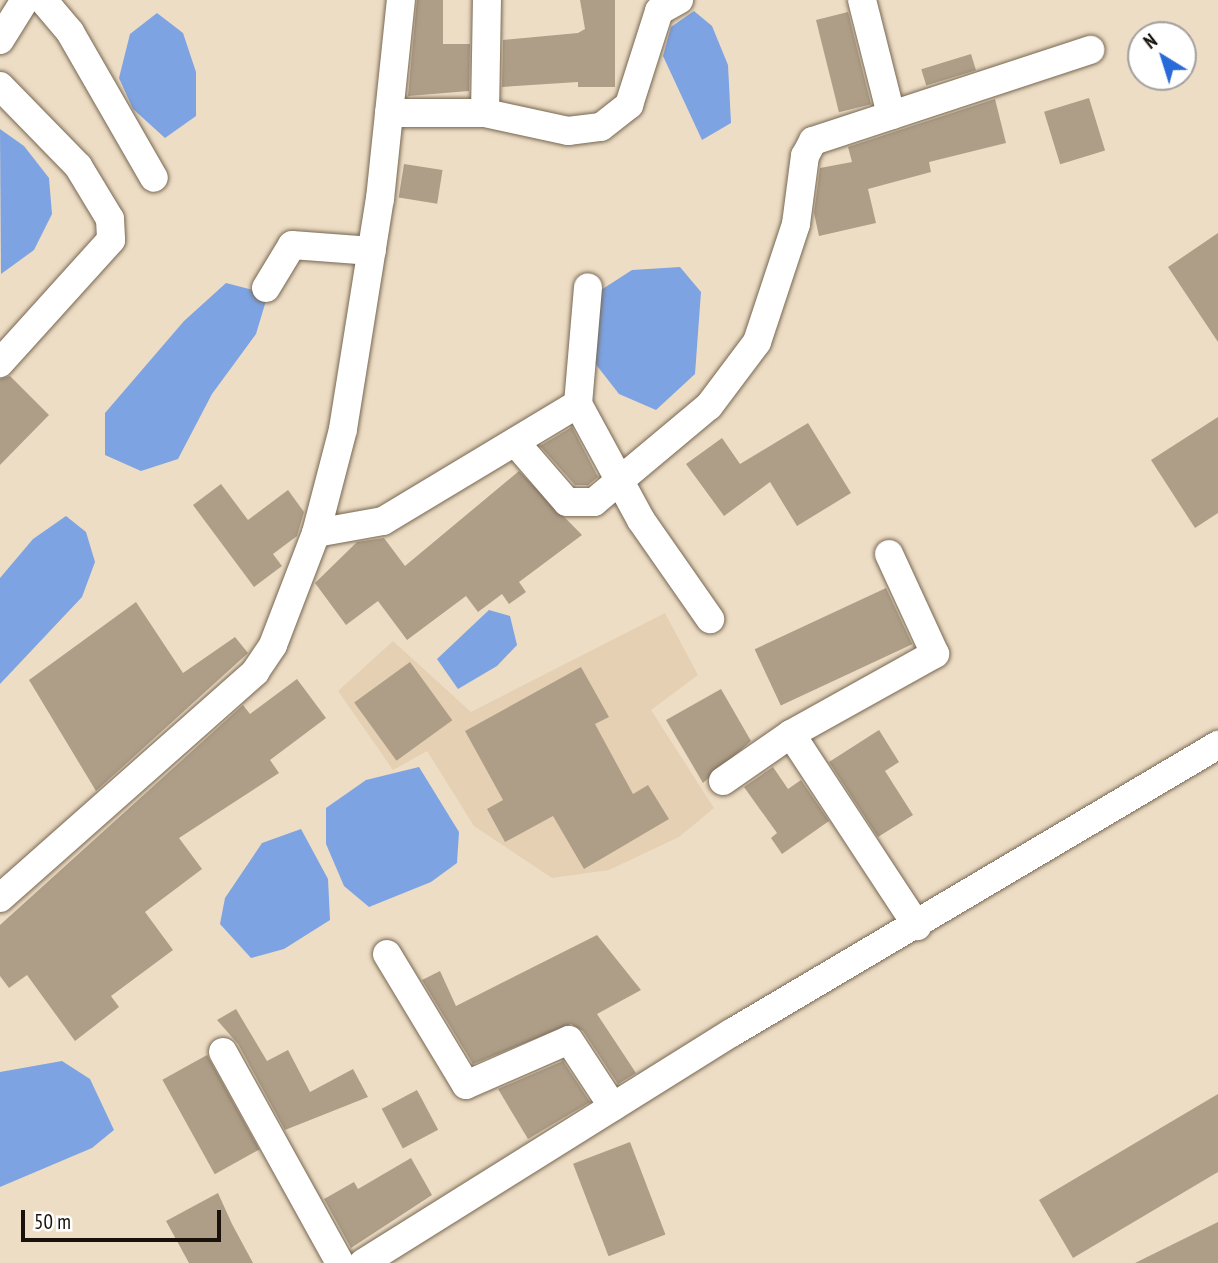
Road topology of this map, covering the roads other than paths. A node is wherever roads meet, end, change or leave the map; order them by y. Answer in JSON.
{"nodes":[{"id":1,"x":25,"y":0,"type":"edge"},
{"id":2,"x":43,"y":0,"type":"edge"},
{"id":3,"x":401,"y":0,"type":"edge"},
{"id":4,"x":487,"y":0,"type":"edge"},
{"id":5,"x":679,"y":0,"type":"edge"},
{"id":6,"x":862,"y":0,"type":"edge"},
{"id":7,"x":0,"y":40,"type":"edge"},
{"id":8,"x":1090,"y":50,"type":"dead end"},
{"id":9,"x":0,"y":86,"type":"edge"},
{"id":10,"x":389,"y":113,"type":"junction"},
{"id":11,"x":485,"y":113,"type":"junction"},
{"id":12,"x":891,"y":115,"type":"junction"},
{"id":13,"x":153,"y":178,"type":"dead end"},
{"id":14,"x":372,"y":251,"type":"junction"},
{"id":15,"x":588,"y":287,"type":"dead end"},
{"id":16,"x":266,"y":288,"type":"dead end"},
{"id":17,"x":0,"y":363,"type":"edge"},
{"id":18,"x":578,"y":404,"type":"junction"},
{"id":19,"x":515,"y":442,"type":"junction"},
{"id":20,"x":621,"y":483,"type":"junction"},
{"id":21,"x":316,"y":533,"type":"junction"},
{"id":22,"x":889,"y":554,"type":"dead end"},
{"id":23,"x":710,"y":619,"type":"dead end"},
{"id":24,"x":791,"y":734,"type":"junction"},
{"id":25,"x":1218,"y":745,"type":"edge"},
{"id":26,"x":723,"y":780,"type":"dead end"},
{"id":27,"x":0,"y":898,"type":"edge"},
{"id":28,"x":918,"y":926,"type":"junction"},
{"id":29,"x":387,"y":954,"type":"dead end"},
{"id":30,"x":223,"y":1052,"type":"dead end"},
{"id":31,"x":613,"y":1107,"type":"junction"},
{"id":32,"x":340,"y":1263,"type":"edge"},
{"id":33,"x":363,"y":1263,"type":"edge"}],
"edges":[{"from":1,"to":7,"type":"street"},
{"from":2,"to":13,"type":"street"},
{"from":3,"to":10,"type":"street"},
{"from":4,"to":11,"type":"street"},
{"from":5,"to":11,"type":"street"},
{"from":6,"to":12,"type":"street"},
{"from":8,"to":12,"type":"street"},
{"from":9,"to":17,"type":"street"},
{"from":10,"to":11,"type":"street"},
{"from":10,"to":14,"type":"street"},
{"from":12,"to":20,"type":"street"},
{"from":14,"to":16,"type":"street"},
{"from":14,"to":21,"type":"street"},
{"from":15,"to":18,"type":"street"},
{"from":18,"to":19,"type":"street"},
{"from":18,"to":20,"type":"street"},
{"from":19,"to":20,"type":"street"},
{"from":19,"to":21,"type":"street"},
{"from":20,"to":23,"type":"street"},
{"from":21,"to":27,"type":"street"},
{"from":22,"to":24,"type":"street"},
{"from":24,"to":26,"type":"street"},
{"from":24,"to":28,"type":"street"},
{"from":25,"to":28,"type":"street"},
{"from":28,"to":31,"type":"street"},
{"from":29,"to":31,"type":"street"},
{"from":30,"to":32,"type":"street"},
{"from":31,"to":33,"type":"street"}]}
